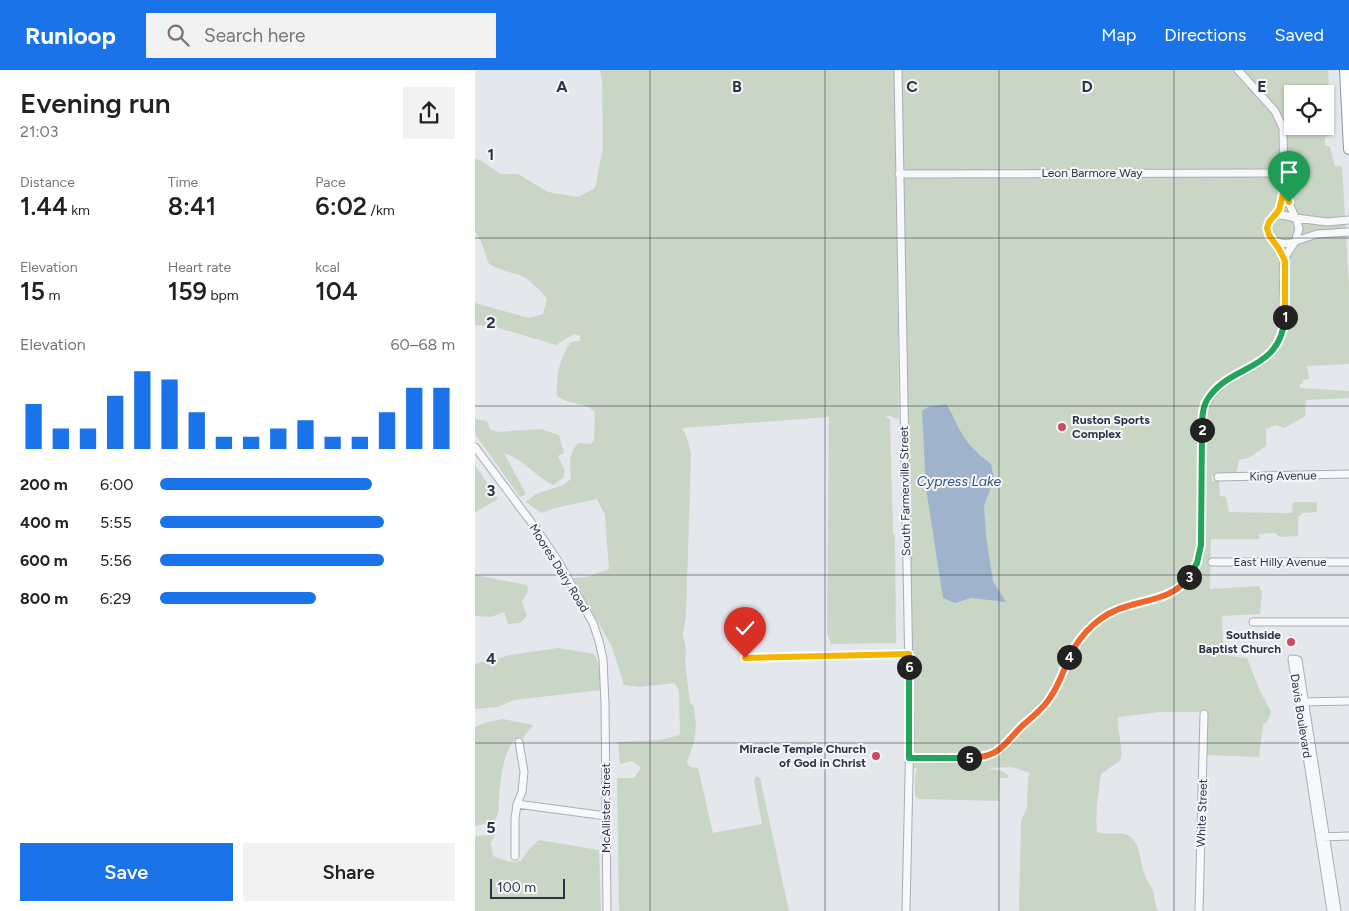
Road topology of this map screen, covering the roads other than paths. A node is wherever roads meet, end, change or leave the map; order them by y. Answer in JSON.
{"nodes":[{"id":1,"x":898,"y":70,"type":"edge"},
{"id":2,"x":1238,"y":70,"type":"edge"},
{"id":3,"x":1345,"y":70,"type":"edge"},
{"id":4,"x":1347,"y":96,"type":"edge"},
{"id":5,"x":1349,"y":149,"type":"edge"},
{"id":6,"x":1284,"y":173,"type":"junction"},
{"id":7,"x":899,"y":174,"type":"junction"},
{"id":8,"x":1284,"y":190,"type":"junction"},
{"id":9,"x":1275,"y":216,"type":"junction"},
{"id":10,"x":1295,"y":217,"type":"junction"},
{"id":11,"x":1349,"y":220,"type":"edge"},
{"id":12,"x":1349,"y":232,"type":"edge"},
{"id":13,"x":1273,"y":240,"type":"junction"},
{"id":14,"x":1295,"y":241,"type":"junction"},
{"id":15,"x":1285,"y":261,"type":"junction"},
{"id":16,"x":475,"y":447,"type":"edge"},
{"id":17,"x":1349,"y":474,"type":"edge"},
{"id":18,"x":1218,"y":477,"type":"dead end"},
{"id":19,"x":1212,"y":562,"type":"dead end"},
{"id":20,"x":1349,"y":562,"type":"edge"},
{"id":21,"x":1253,"y":622,"type":"dead end"},
{"id":22,"x":1349,"y":622,"type":"edge"},
{"id":23,"x":909,"y":654,"type":"junction"},
{"id":24,"x":745,"y":658,"type":"dead end"},
{"id":25,"x":1349,"y":701,"type":"edge"},
{"id":26,"x":1302,"y":702,"type":"junction"},
{"id":27,"x":605,"y":704,"type":"joint"},
{"id":28,"x":1204,"y":714,"type":"dead end"},
{"id":29,"x":519,"y":742,"type":"dead end"},
{"id":30,"x":909,"y":758,"type":"junction"},
{"id":31,"x":517,"y":804,"type":"junction"},
{"id":32,"x":606,"y":816,"type":"junction"},
{"id":33,"x":1349,"y":836,"type":"edge"},
{"id":34,"x":1323,"y":837,"type":"junction"},
{"id":35,"x":515,"y":856,"type":"dead end"},
{"id":36,"x":607,"y":911,"type":"edge"},
{"id":37,"x":906,"y":911,"type":"edge"},
{"id":38,"x":1199,"y":911,"type":"edge"},
{"id":39,"x":1331,"y":911,"type":"edge"},
{"id":40,"x":1337,"y":911,"type":"edge"}],
"edges":[{"from":1,"to":7,"type":"street","name":"South Farmerville Street"},
{"from":2,"to":6,"type":"street"},
{"from":3,"to":4,"type":"highway"},
{"from":4,"to":5,"type":"highway"},
{"from":6,"to":7,"type":"street","name":"Leon Barmore Way"},
{"from":6,"to":8,"type":"street"},
{"from":7,"to":23,"type":"street","name":"South Farmerville Street"},
{"from":8,"to":9,"type":"street"},
{"from":8,"to":10,"type":"street"},
{"from":9,"to":10,"type":"street"},
{"from":9,"to":13,"type":"street"},
{"from":10,"to":11,"type":"street"},
{"from":10,"to":14,"type":"street"},
{"from":12,"to":14,"type":"street"},
{"from":13,"to":14,"type":"street"},
{"from":13,"to":15,"type":"street"},
{"from":14,"to":15,"type":"street"},
{"from":15,"to":30,"type":"street"},
{"from":16,"to":27,"type":"street","name":"Moores Dairy Road"},
{"from":17,"to":18,"type":"street","name":"King Avenue"},
{"from":19,"to":20,"type":"street","name":"East Hilly Avenue"},
{"from":21,"to":22,"type":"street"},
{"from":23,"to":24,"type":"street"},
{"from":23,"to":30,"type":"street","name":"South Farmerville Street"},
{"from":25,"to":26,"type":"street"},
{"from":26,"to":26,"type":"street","name":"Davis Boulevard"},
{"from":26,"to":34,"type":"street","name":"Davis Boulevard"},
{"from":27,"to":32,"type":"street","name":"McAllister Street"},
{"from":28,"to":38,"type":"street","name":"White Street"},
{"from":29,"to":31,"type":"street"},
{"from":30,"to":37,"type":"street","name":"South Farmerville Street"},
{"from":31,"to":32,"type":"street"},
{"from":31,"to":35,"type":"street"},
{"from":32,"to":36,"type":"street","name":"McAllister Street"},
{"from":33,"to":34,"type":"street"},
{"from":34,"to":39,"type":"street","name":"Davis Boulevard"},
{"from":34,"to":40,"type":"street","name":"Davis Boulevard"}]}
